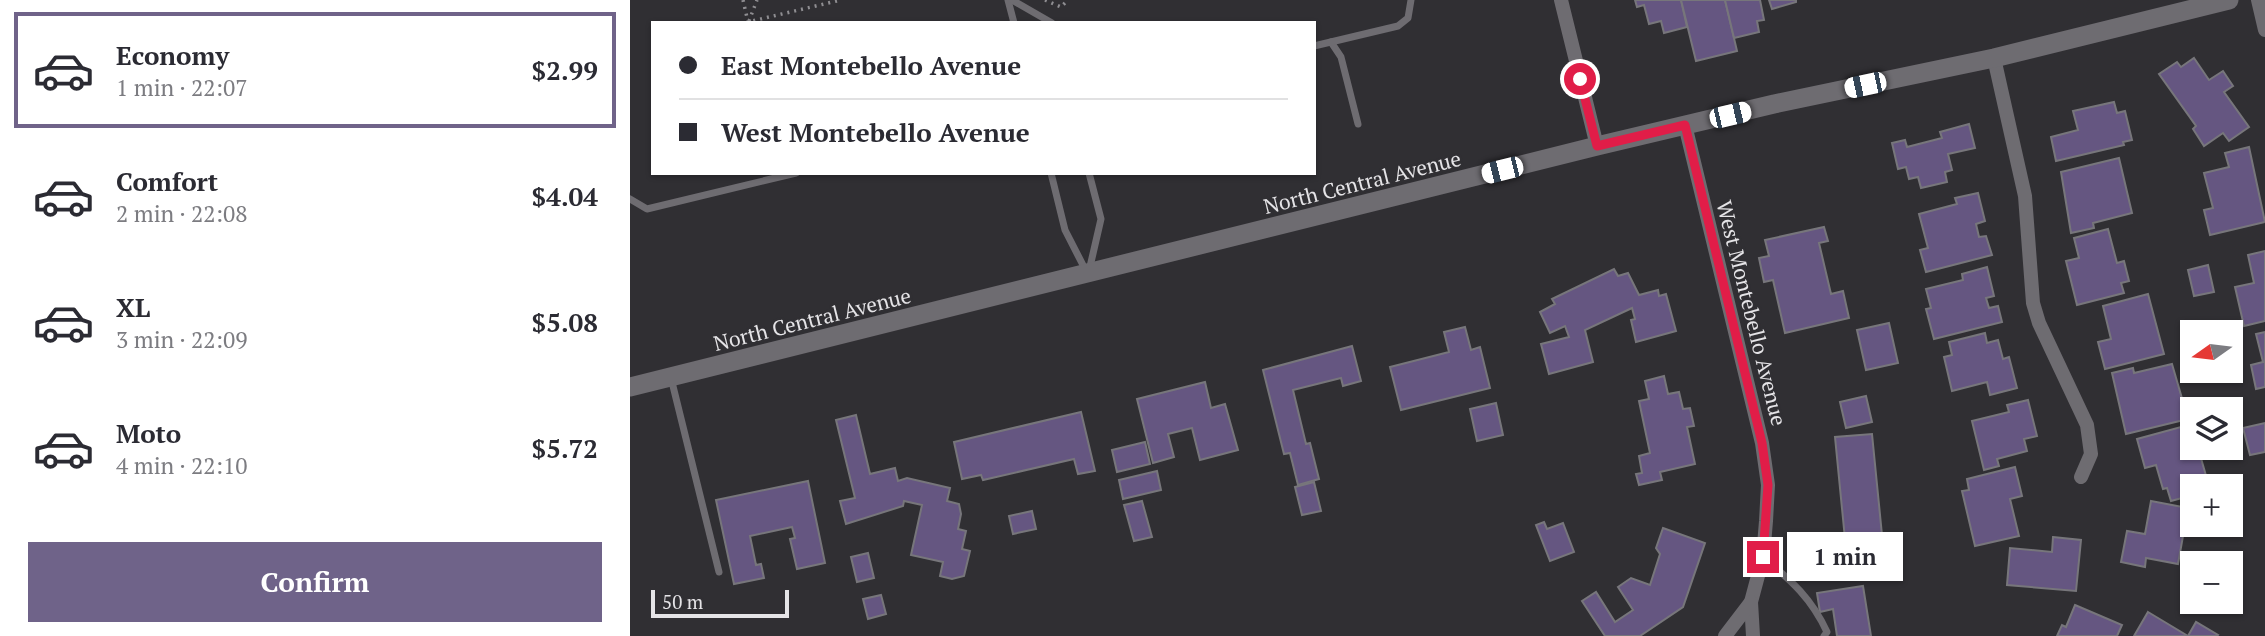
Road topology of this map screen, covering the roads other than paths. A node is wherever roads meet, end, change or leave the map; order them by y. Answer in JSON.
{"nodes":[{"id":1,"x":1010,"y":0,"type":"edge"},
{"id":2,"x":1411,"y":0,"type":"edge"},
{"id":3,"x":1561,"y":0,"type":"edge"},
{"id":4,"x":2229,"y":0,"type":"edge"},
{"id":5,"x":2258,"y":0,"type":"edge"},
{"id":6,"x":1014,"y":21,"type":"edge"},
{"id":7,"x":1048,"y":21,"type":"edge"},
{"id":8,"x":2265,"y":30,"type":"edge"},
{"id":9,"x":1331,"y":42,"type":"junction"},
{"id":10,"x":1316,"y":46,"type":"edge"},
{"id":11,"x":1994,"y":58,"type":"junction"},
{"id":12,"x":1357,"y":124,"type":"dead end"},
{"id":13,"x":1685,"y":125,"type":"junction"},
{"id":14,"x":1597,"y":146,"type":"junction"},
{"id":15,"x":788,"y":175,"type":"edge"},
{"id":16,"x":1051,"y":175,"type":"edge"},
{"id":17,"x":1090,"y":175,"type":"edge"},
{"id":18,"x":630,"y":199,"type":"edge"},
{"id":19,"x":1088,"y":275,"type":"junction"},
{"id":20,"x":671,"y":377,"type":"junction"},
{"id":21,"x":630,"y":387,"type":"edge"},
{"id":22,"x":2081,"y":477,"type":"dead end"},
{"id":23,"x":1763,"y":557,"type":"junction"},
{"id":24,"x":719,"y":572,"type":"dead end"},
{"id":25,"x":1751,"y":602,"type":"junction"},
{"id":26,"x":1725,"y":636,"type":"edge"},
{"id":27,"x":1753,"y":636,"type":"edge"},
{"id":28,"x":1824,"y":636,"type":"edge"}],
"edges":[{"from":1,"to":6,"type":"lane"},
{"from":1,"to":7,"type":"lane"},
{"from":2,"to":9,"type":"lane"},
{"from":3,"to":14,"type":"street"},
{"from":4,"to":11,"type":"main road","name":"North Central Avenue"},
{"from":5,"to":8,"type":"street"},
{"from":9,"to":10,"type":"lane"},
{"from":9,"to":12,"type":"lane"},
{"from":11,"to":13,"type":"main road","name":"North Central Avenue"},
{"from":11,"to":22,"type":"street"},
{"from":13,"to":14,"type":"main road","name":"North Central Avenue"},
{"from":13,"to":23,"type":"street","name":"West Montebello Avenue"},
{"from":14,"to":19,"type":"main road","name":"North Central Avenue"},
{"from":15,"to":18,"type":"lane"},
{"from":16,"to":19,"type":"lane"},
{"from":17,"to":19,"type":"lane"},
{"from":19,"to":20,"type":"main road","name":"North Central Avenue"},
{"from":20,"to":21,"type":"main road","name":"North Central Avenue"},
{"from":20,"to":24,"type":"lane"},
{"from":23,"to":25,"type":"street","name":"West Montebello Avenue"},
{"from":23,"to":28,"type":"lane"},
{"from":25,"to":26,"type":"street"},
{"from":25,"to":27,"type":"street","name":"West Montebello Avenue"}]}
